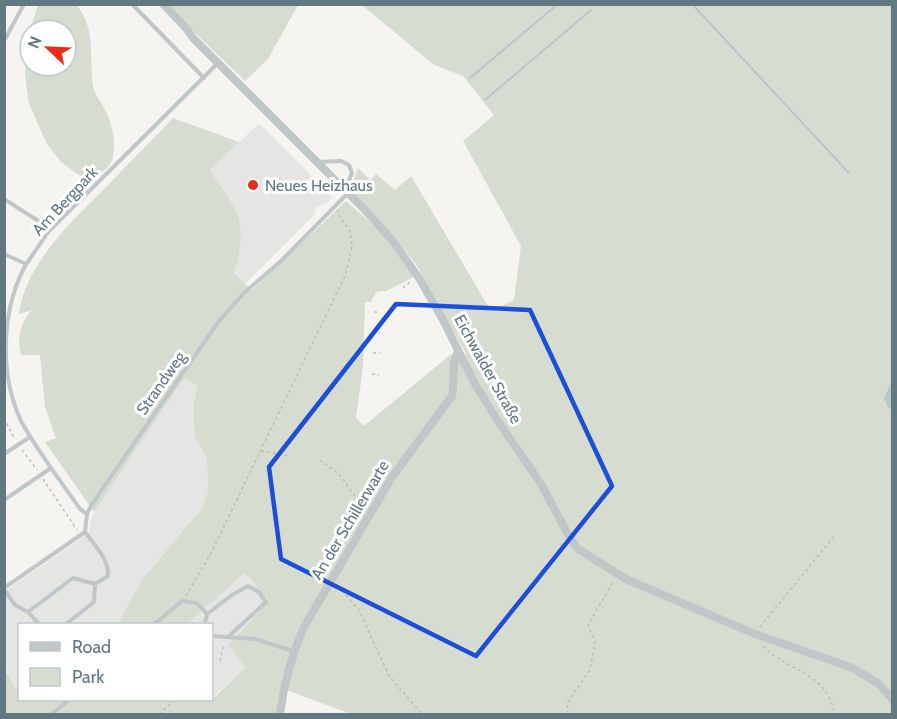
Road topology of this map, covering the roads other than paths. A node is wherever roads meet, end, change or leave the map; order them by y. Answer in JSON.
{"nodes":[{"id":1,"x":24,"y":4,"type":"edge"},
{"id":2,"x":132,"y":4,"type":"edge"},
{"id":3,"x":163,"y":4,"type":"edge"},
{"id":4,"x":4,"y":41,"type":"edge"},
{"id":5,"x":218,"y":64,"type":"junction"},
{"id":6,"x":204,"y":78,"type":"junction"},
{"id":7,"x":316,"y":162,"type":"junction"},
{"id":8,"x":339,"y":186,"type":"junction"},
{"id":9,"x":347,"y":193,"type":"junction"},
{"id":10,"x":4,"y":200,"type":"edge"},
{"id":11,"x":51,"y":229,"type":"junction"},
{"id":12,"x":4,"y":254,"type":"edge"},
{"id":13,"x":26,"y":264,"type":"junction"},
{"id":14,"x":7,"y":310,"type":"edge"},
{"id":15,"x":458,"y":351,"type":"junction"},
{"id":16,"x":5,"y":357,"type":"edge"},
{"id":17,"x":30,"y":437,"type":"junction"},
{"id":18,"x":4,"y":454,"type":"edge"},
{"id":19,"x":51,"y":468,"type":"junction"},
{"id":20,"x":4,"y":500,"type":"edge"},
{"id":21,"x":87,"y":514,"type":"junction"},
{"id":22,"x":85,"y":532,"type":"junction"},
{"id":23,"x":95,"y":584,"type":"junction"},
{"id":24,"x":4,"y":588,"type":"edge"},
{"id":25,"x":28,"y":612,"type":"junction"},
{"id":26,"x":207,"y":614,"type":"junction"},
{"id":27,"x":38,"y":623,"type":"edge"},
{"id":28,"x":67,"y":623,"type":"edge"},
{"id":29,"x":156,"y":623,"type":"edge"},
{"id":30,"x":205,"y":623,"type":"edge"},
{"id":31,"x":213,"y":636,"type":"edge"},
{"id":32,"x":227,"y":636,"type":"junction"},
{"id":33,"x":294,"y":651,"type":"junction"},
{"id":34,"x":892,"y":699,"type":"edge"},
{"id":35,"x":67,"y":701,"type":"edge"},
{"id":36,"x":52,"y":714,"type":"edge"},
{"id":37,"x":280,"y":714,"type":"edge"}],
"edges":[{"from":1,"to":4,"type":"lane"},
{"from":2,"to":6,"type":"lane"},
{"from":3,"to":5,"type":"street","name":"Eichwalder Straße"},
{"from":5,"to":6,"type":"lane","name":"Am Bergpark"},
{"from":5,"to":7,"type":"street","name":"Eichwalder Straße"},
{"from":6,"to":11,"type":"lane","name":"Am Bergpark"},
{"from":7,"to":8,"type":"street","name":"Eichwalder Straße"},
{"from":7,"to":8,"type":"lane"},
{"from":8,"to":9,"type":"street","name":"Eichwalder Straße"},
{"from":9,"to":15,"type":"street","name":"Eichwalder Straße"},
{"from":9,"to":21,"type":"lane","name":"Strandweg"},
{"from":10,"to":11,"type":"lane"},
{"from":11,"to":13,"type":"lane","name":"Am Bergpark"},
{"from":12,"to":13,"type":"lane"},
{"from":13,"to":14,"type":"lane","name":"Am Bergpark"},
{"from":14,"to":16,"type":"lane","name":"Am Bergpark"},
{"from":15,"to":33,"type":"street","name":"An der Schillerwarte"},
{"from":15,"to":34,"type":"street","name":"Eichwalder Straße"},
{"from":16,"to":17,"type":"lane","name":"Am Bergpark"},
{"from":17,"to":18,"type":"lane"},
{"from":17,"to":19,"type":"lane","name":"Am Bergpark"},
{"from":19,"to":20,"type":"lane"},
{"from":19,"to":21,"type":"lane","name":"Am Bergpark"},
{"from":21,"to":22,"type":"lane","name":"Strandweg"},
{"from":22,"to":23,"type":"lane"},
{"from":22,"to":24,"type":"lane"},
{"from":23,"to":25,"type":"lane"},
{"from":23,"to":28,"type":"lane"},
{"from":24,"to":25,"type":"lane"},
{"from":25,"to":27,"type":"lane"},
{"from":26,"to":29,"type":"lane"},
{"from":26,"to":30,"type":"lane"},
{"from":26,"to":32,"type":"lane"},
{"from":31,"to":32,"type":"lane"},
{"from":32,"to":33,"type":"lane"},
{"from":33,"to":37,"type":"street","name":"An der Schillerwarte"},
{"from":35,"to":36,"type":"lane"}]}
